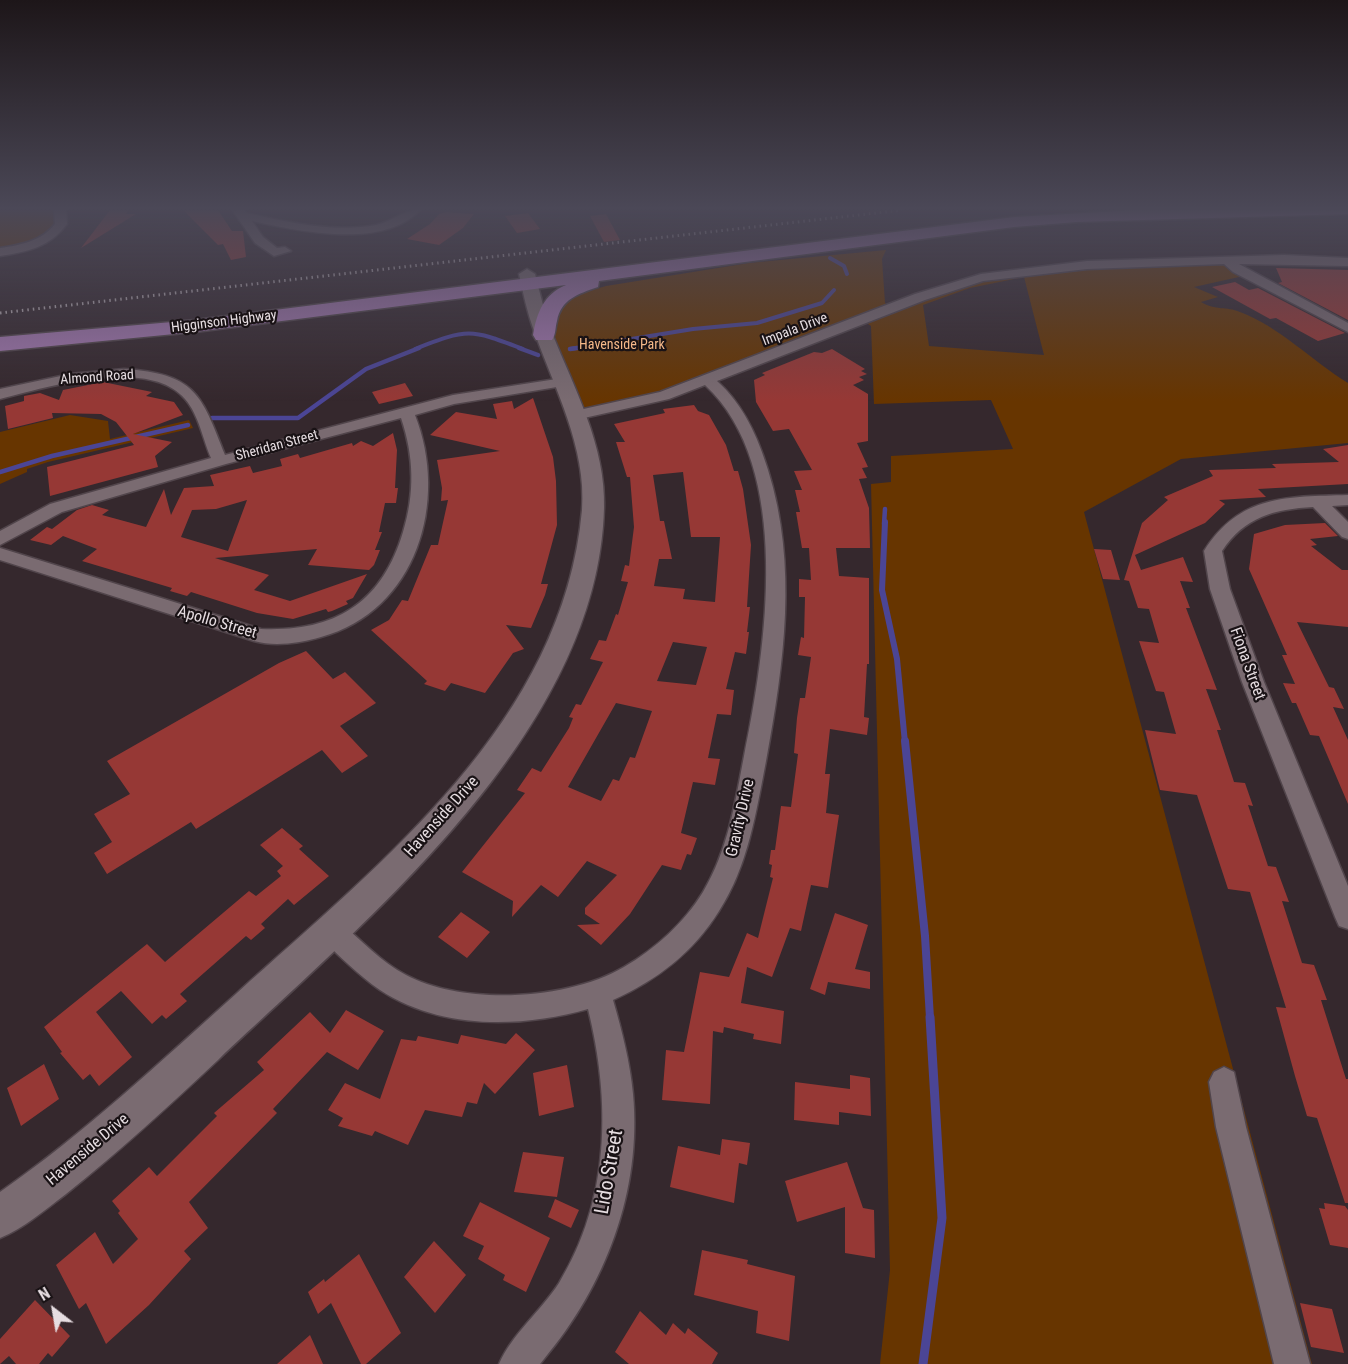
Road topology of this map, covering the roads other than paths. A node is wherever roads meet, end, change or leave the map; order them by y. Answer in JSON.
{"nodes":[{"id":1,"x":561,"y":274,"type":"edge"},
{"id":2,"x":578,"y":274,"type":"edge"},
{"id":3,"x":635,"y":274,"type":"edge"},
{"id":4,"x":1012,"y":274,"type":"edge"},
{"id":5,"x":1246,"y":274,"type":"edge"},
{"id":6,"x":528,"y":278,"type":"junction"},
{"id":7,"x":1348,"y":328,"type":"edge"},
{"id":8,"x":0,"y":330,"type":"edge"},
{"id":9,"x":544,"y":335,"type":"junction"},
{"id":10,"x":0,"y":344,"type":"edge"},
{"id":11,"x":708,"y":380,"type":"junction"},
{"id":12,"x":563,"y":382,"type":"junction"},
{"id":13,"x":0,"y":394,"type":"edge"},
{"id":14,"x":405,"y":412,"type":"junction"},
{"id":15,"x":575,"y":415,"type":"junction"},
{"id":16,"x":220,"y":461,"type":"junction"},
{"id":17,"x":1348,"y":500,"type":"edge"},
{"id":18,"x":1318,"y":502,"type":"junction"},
{"id":19,"x":1348,"y":532,"type":"edge"},
{"id":20,"x":0,"y":539,"type":"edge"},
{"id":21,"x":0,"y":554,"type":"edge"},
{"id":22,"x":1348,"y":917,"type":"edge"},
{"id":23,"x":330,"y":930,"type":"junction"},
{"id":24,"x":598,"y":994,"type":"junction"},
{"id":25,"x":1224,"y":1082,"type":"dead end"},
{"id":26,"x":0,"y":1217,"type":"edge"},
{"id":27,"x":518,"y":1364,"type":"edge"},
{"id":28,"x":1292,"y":1364,"type":"edge"}],
"edges":[{"from":1,"to":6,"type":"highway","name":"Higginson Highway"},
{"from":2,"to":6,"type":"highway","name":"Higginson Highway"},
{"from":3,"to":9,"type":"highway"},
{"from":4,"to":11,"type":"street","name":"Impala Drive"},
{"from":5,"to":7,"type":"street"},
{"from":6,"to":8,"type":"highway","name":"Higginson Highway"},
{"from":6,"to":9,"type":"street","name":"Havenside Drive"},
{"from":6,"to":10,"type":"highway","name":"Higginson Highway"},
{"from":9,"to":12,"type":"street","name":"Havenside Drive"},
{"from":11,"to":15,"type":"street","name":"Impala Drive"},
{"from":11,"to":24,"type":"street","name":"Gravity Drive"},
{"from":12,"to":14,"type":"street","name":"Sheridan Street"},
{"from":12,"to":15,"type":"street","name":"Havenside Drive"},
{"from":13,"to":16,"type":"street","name":"Almond Road"},
{"from":14,"to":16,"type":"street","name":"Sheridan Street"},
{"from":14,"to":21,"type":"street","name":"Apollo Street"},
{"from":15,"to":23,"type":"street","name":"Havenside Drive"},
{"from":16,"to":20,"type":"street","name":"Sheridan Street"},
{"from":17,"to":18,"type":"street","name":"Fiona Street"},
{"from":18,"to":19,"type":"street"},
{"from":18,"to":22,"type":"street","name":"Fiona Street"},
{"from":23,"to":24,"type":"street","name":"Gravity Drive"},
{"from":23,"to":26,"type":"street","name":"Havenside Drive"},
{"from":24,"to":27,"type":"street","name":"Lido Street"},
{"from":25,"to":28,"type":"street"}]}
